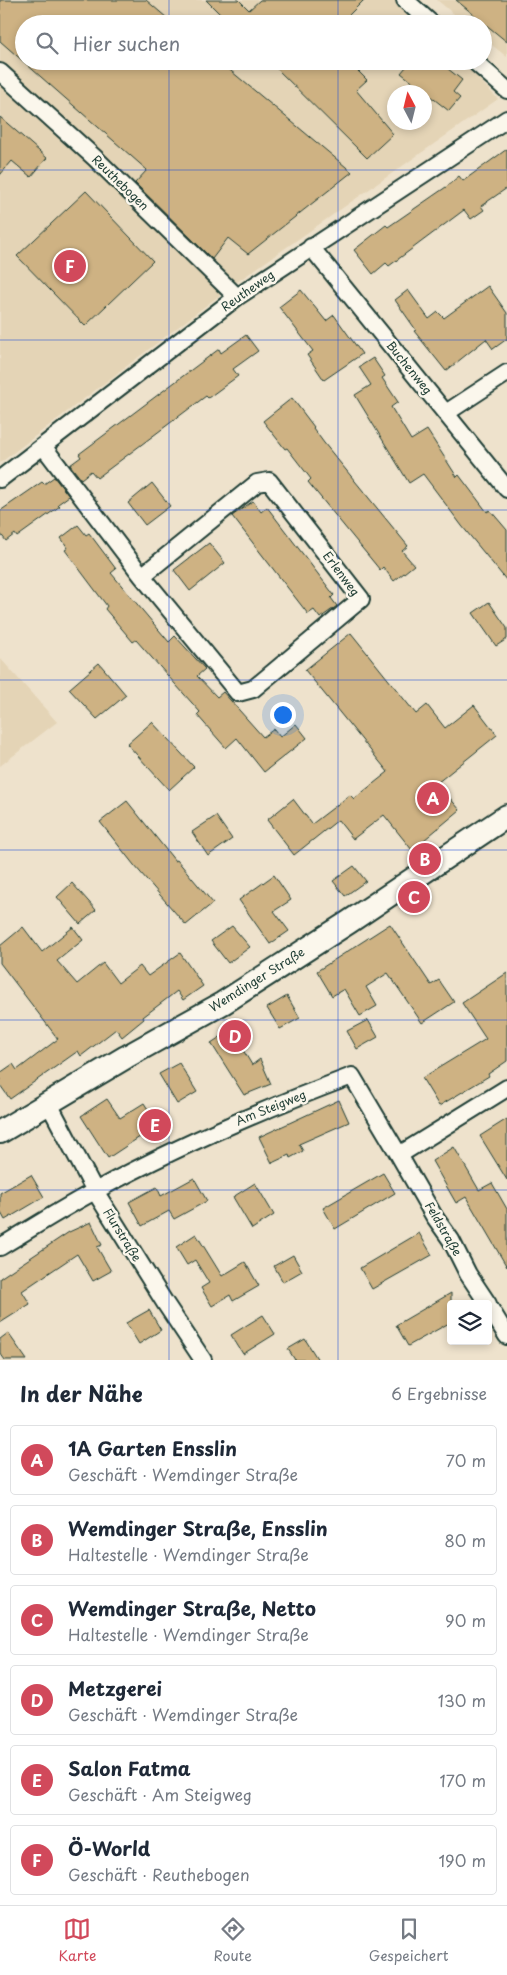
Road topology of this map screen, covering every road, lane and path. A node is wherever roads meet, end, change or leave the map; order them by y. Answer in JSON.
{"nodes":[{"id":1,"x":405,"y":0,"type":"edge"},
{"id":2,"x":422,"y":15,"type":"edge"},
{"id":3,"x":484,"y":70,"type":"edge"},
{"id":4,"x":0,"y":72,"type":"edge"},
{"id":5,"x":507,"y":90,"type":"edge"},
{"id":6,"x":507,"y":119,"type":"edge"},
{"id":7,"x":311,"y":247,"type":"junction"},
{"id":8,"x":237,"y":297,"type":"junction"},
{"id":9,"x":507,"y":373,"type":"edge"},
{"id":10,"x":446,"y":413,"type":"junction"},
{"id":11,"x":43,"y":446,"type":"junction"},
{"id":12,"x":0,"y":479,"type":"edge"},
{"id":13,"x":507,"y":489,"type":"edge"},
{"id":14,"x":142,"y":576,"type":"junction"},
{"id":15,"x":507,"y":816,"type":"edge"},
{"id":16,"x":507,"y":1088,"type":"edge"},
{"id":17,"x":50,"y":1104,"type":"junction"},
{"id":18,"x":0,"y":1132,"type":"edge"},
{"id":19,"x":399,"y":1155,"type":"junction"},
{"id":20,"x":94,"y":1191,"type":"junction"},
{"id":21,"x":0,"y":1247,"type":"edge"},
{"id":22,"x":485,"y":1300,"type":"edge"},
{"id":23,"x":492,"y":1311,"type":"edge"},
{"id":24,"x":507,"y":1336,"type":"edge"},
{"id":25,"x":203,"y":1360,"type":"edge"}],
"edges":[{"from":1,"to":2,"type":"street"},
{"from":3,"to":5,"type":"street"},
{"from":4,"to":8,"type":"street","name":"Reuthebogen"},
{"from":6,"to":7,"type":"street","name":"Reutheweg"},
{"from":7,"to":8,"type":"street","name":"Reutheweg"},
{"from":7,"to":10,"type":"street","name":"Buchenweg"},
{"from":8,"to":11,"type":"street","name":"Reutheweg"},
{"from":9,"to":10,"type":"street"},
{"from":10,"to":13,"type":"street","name":"Buchenweg"},
{"from":11,"to":12,"type":"street","name":"Reutheweg"},
{"from":11,"to":14,"type":"street","name":"Erlenweg"},
{"from":14,"to":14,"type":"street","name":"Erlenweg"},
{"from":15,"to":17,"type":"main road","name":"Wemdinger Straße"},
{"from":16,"to":19,"type":"street"},
{"from":17,"to":18,"type":"main road","name":"Wemdinger Straße"},
{"from":17,"to":20,"type":"street","name":"Flurstraße"},
{"from":19,"to":20,"type":"street","name":"Am Steigweg"},
{"from":19,"to":22,"type":"street","name":"Feldstraße"},
{"from":20,"to":21,"type":"street","name":"Am Steigweg"},
{"from":20,"to":25,"type":"street","name":"Flurstraße"},
{"from":23,"to":24,"type":"street","name":"Feldstraße"}]}
